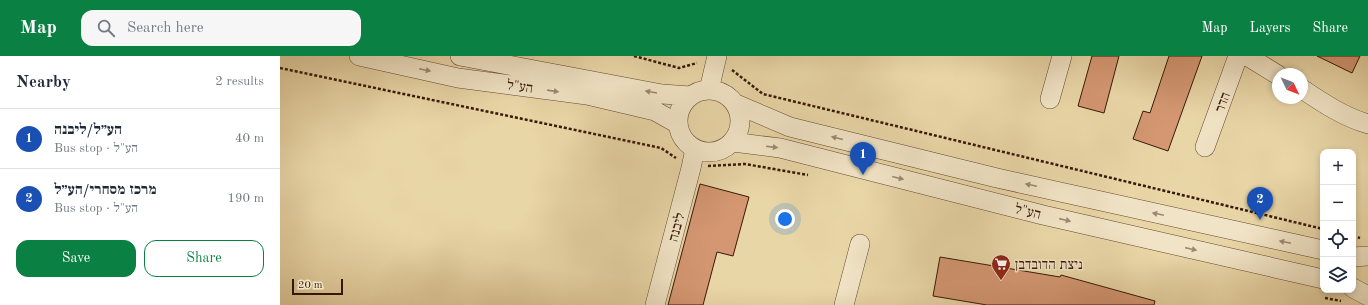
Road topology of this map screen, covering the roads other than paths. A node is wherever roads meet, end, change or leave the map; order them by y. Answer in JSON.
{"nodes":[{"id":1,"x":359,"y":56,"type":"edge"},
{"id":2,"x":460,"y":56,"type":"edge"},
{"id":3,"x":1062,"y":56,"type":"edge"},
{"id":4,"x":1238,"y":56,"type":"edge"},
{"id":5,"x":1246,"y":56,"type":"edge"},
{"id":6,"x":716,"y":57,"type":"edge"},
{"id":7,"x":486,"y":59,"type":"edge"},
{"id":8,"x":519,"y":62,"type":"edge"},
{"id":9,"x":1272,"y":71,"type":"edge"},
{"id":10,"x":709,"y":90,"type":"junction"},
{"id":11,"x":1308,"y":93,"type":"edge"},
{"id":12,"x":690,"y":96,"type":"junction"},
{"id":13,"x":1050,"y":99,"type":"dead end"},
{"id":14,"x":736,"y":104,"type":"junction"},
{"id":15,"x":678,"y":124,"type":"junction"},
{"id":16,"x":1368,"y":124,"type":"edge"},
{"id":17,"x":733,"y":142,"type":"junction"},
{"id":18,"x":1205,"y":148,"type":"dead end"},
{"id":19,"x":695,"y":149,"type":"junction"},
{"id":20,"x":860,"y":244,"type":"dead end"},
{"id":21,"x":1320,"y":249,"type":"edge"},
{"id":22,"x":1356,"y":256,"type":"edge"},
{"id":23,"x":1368,"y":256,"type":"edge"},
{"id":24,"x":1320,"y":287,"type":"edge"},
{"id":25,"x":1349,"y":295,"type":"edge"},
{"id":26,"x":1368,"y":296,"type":"edge"},
{"id":27,"x":655,"y":305,"type":"edge"},
{"id":28,"x":844,"y":305,"type":"edge"}],
"edges":[{"from":1,"to":15,"type":"street","name":"הע\"ל","one_way":true},
{"from":2,"to":7,"type":"street","name":"הע\"ל"},
{"from":3,"to":13,"type":"street"},
{"from":4,"to":18,"type":"street","name":"הדר"},
{"from":5,"to":9,"type":"street"},
{"from":6,"to":10,"type":"street"},
{"from":7,"to":8,"type":"street","name":"הע\"ל"},
{"from":12,"to":8,"type":"street","name":"הע\"ל","one_way":true},
{"from":10,"to":12,"type":"street"},
{"from":10,"to":14,"type":"street"},
{"from":11,"to":16,"type":"street"},
{"from":12,"to":15,"type":"street"},
{"from":14,"to":17,"type":"street"},
{"from":21,"to":14,"type":"street","name":"הע\"ל","one_way":true},
{"from":15,"to":19,"type":"street"},
{"from":17,"to":19,"type":"street"},
{"from":17,"to":24,"type":"street","name":"הע\"ל","one_way":true},
{"from":19,"to":27,"type":"street","name":"ליבנה"},
{"from":20,"to":28,"type":"street"},
{"from":22,"to":23,"type":"street"},
{"from":25,"to":26,"type":"street"}]}
